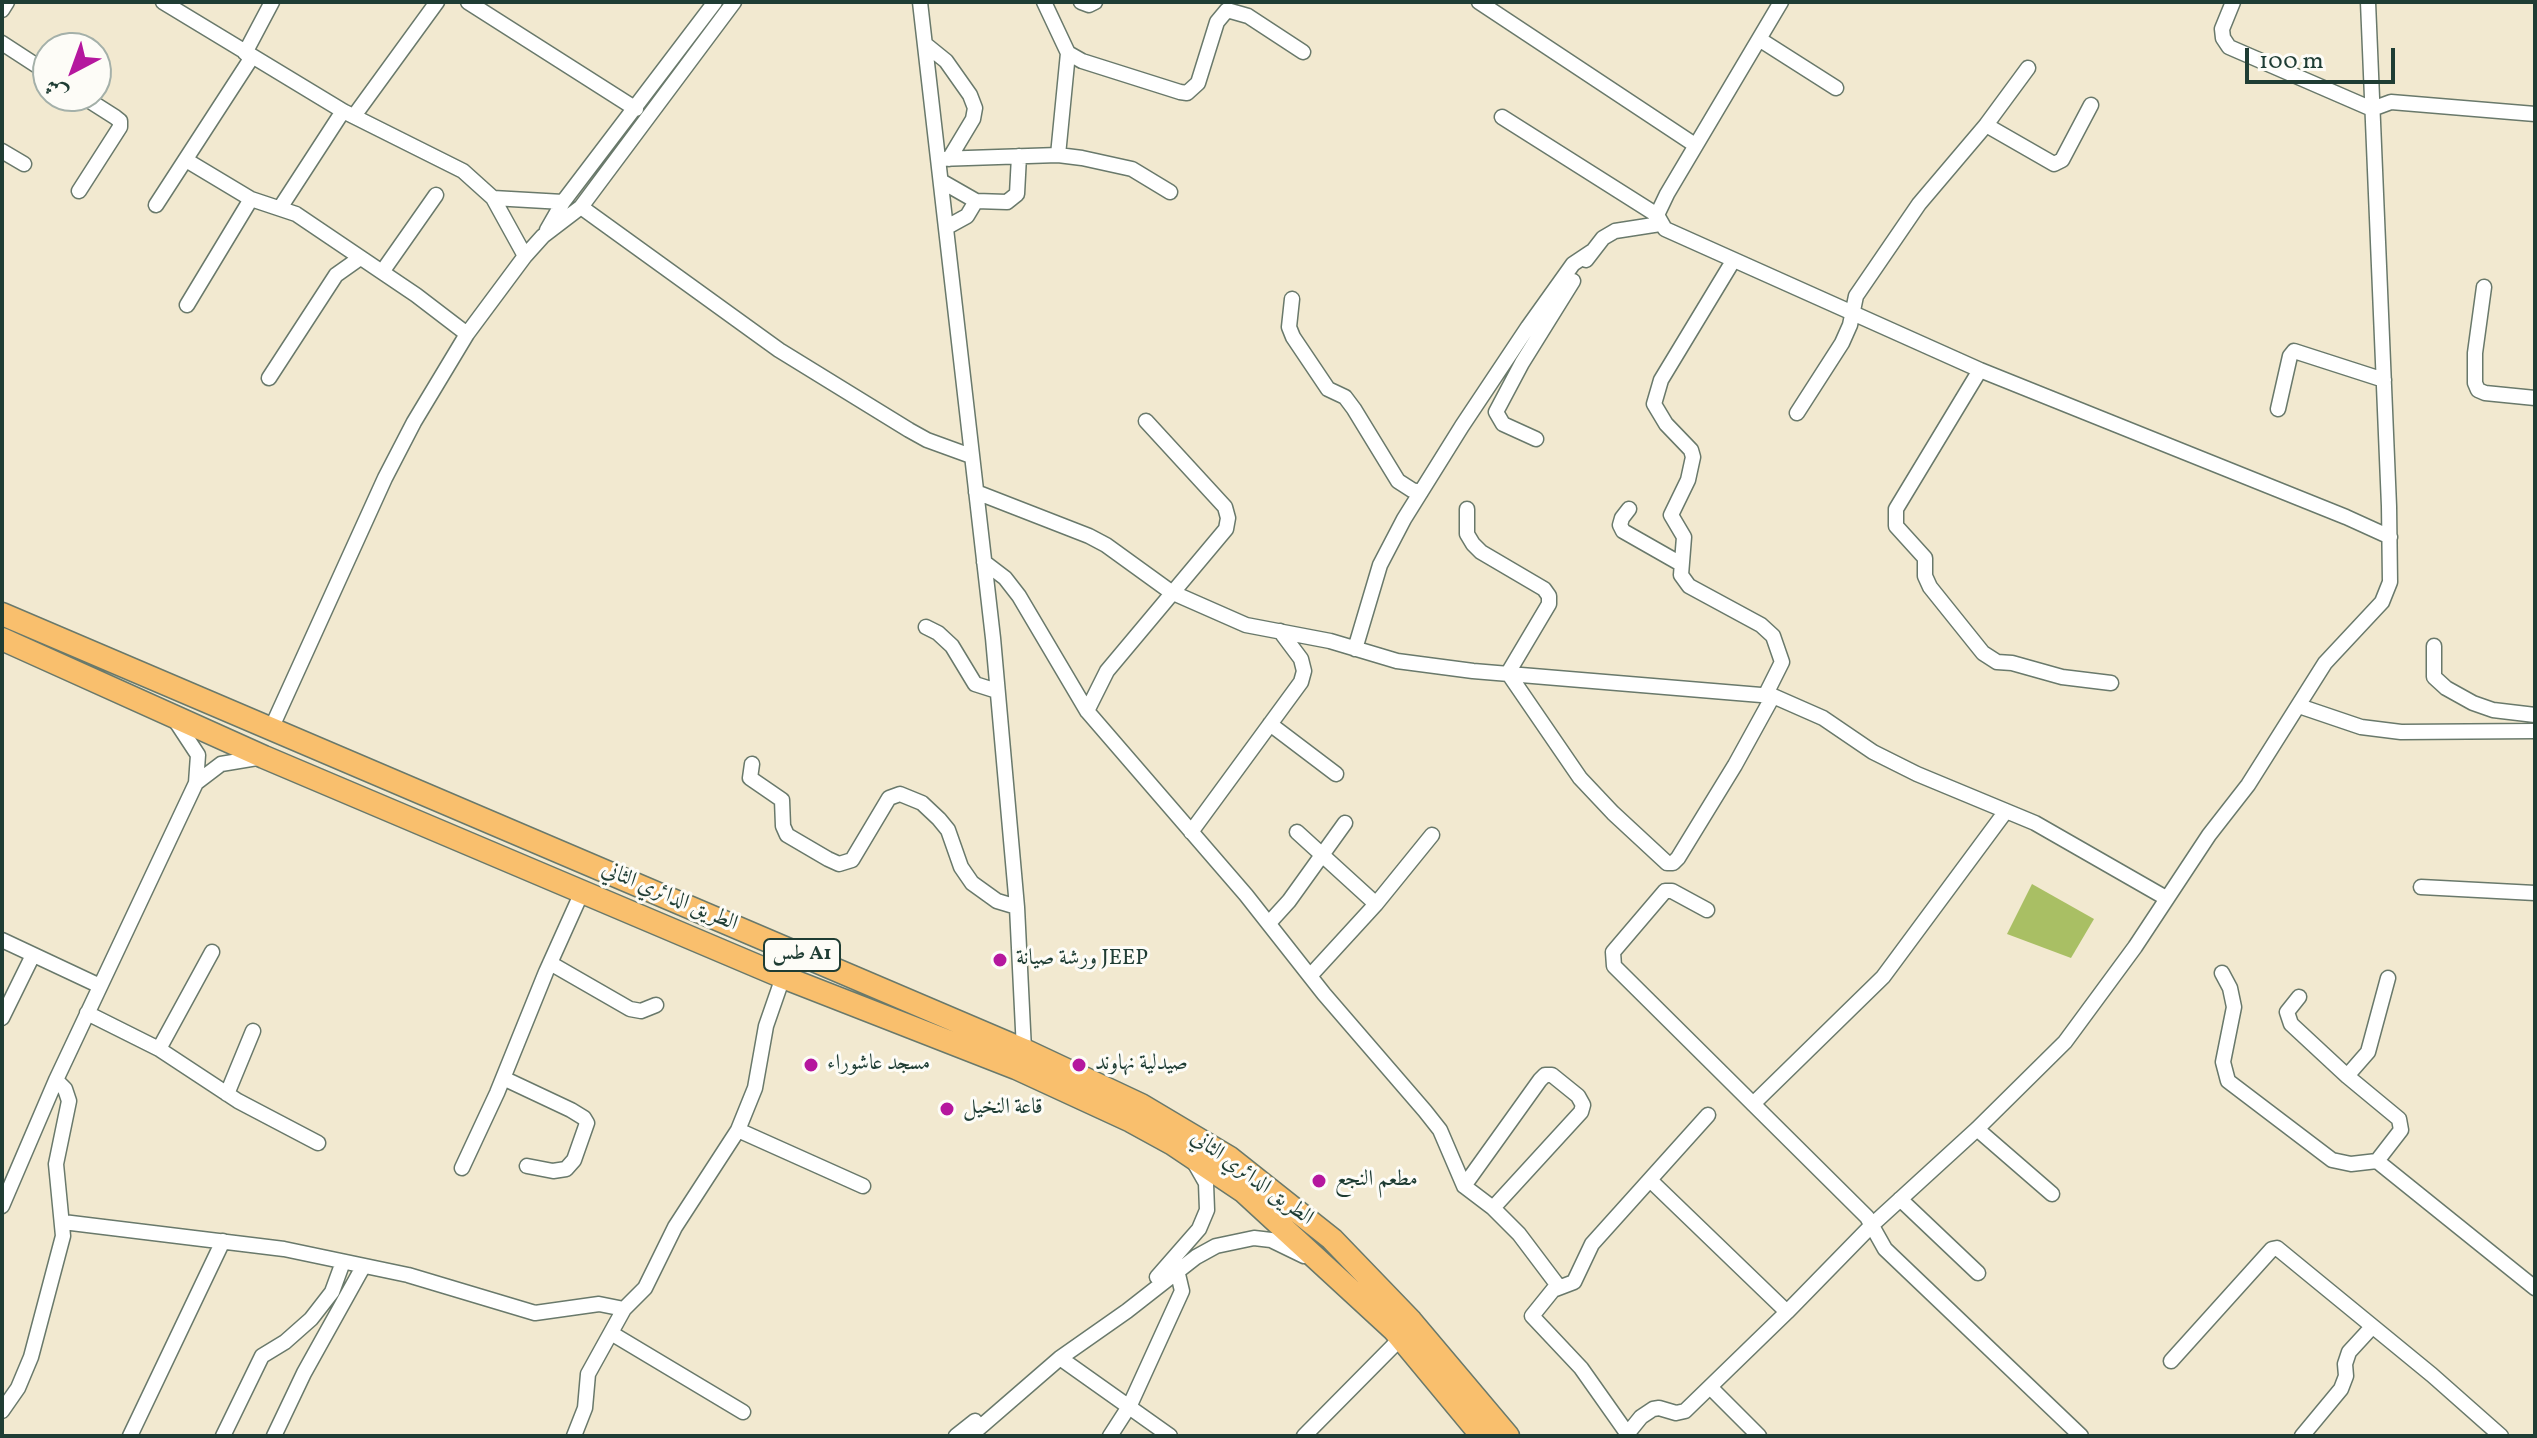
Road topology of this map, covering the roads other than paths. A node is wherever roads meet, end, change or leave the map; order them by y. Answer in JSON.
{"nodes":[{"id":1,"x":7,"y":2,"type":"edge"},
{"id":2,"x":163,"y":2,"type":"edge"},
{"id":3,"x":272,"y":2,"type":"edge"},
{"id":4,"x":437,"y":2,"type":"edge"},
{"id":5,"x":468,"y":2,"type":"edge"},
{"id":6,"x":715,"y":2,"type":"edge"},
{"id":7,"x":734,"y":2,"type":"edge"},
{"id":8,"x":920,"y":2,"type":"edge"},
{"id":9,"x":1044,"y":2,"type":"edge"},
{"id":10,"x":1081,"y":2,"type":"edge"},
{"id":11,"x":1095,"y":2,"type":"edge"},
{"id":12,"x":1479,"y":2,"type":"edge"},
{"id":13,"x":1781,"y":2,"type":"edge"},
{"id":14,"x":2233,"y":2,"type":"edge"},
{"id":15,"x":2368,"y":2,"type":"edge"},
{"id":16,"x":2,"y":10,"type":"edge"},
{"id":17,"x":1759,"y":39,"type":"junction"},
{"id":18,"x":2,"y":43,"type":"edge"},
{"id":19,"x":925,"y":44,"type":"junction"},
{"id":20,"x":1303,"y":52,"type":"dead end"},
{"id":21,"x":1068,"y":53,"type":"junction"},
{"id":22,"x":248,"y":55,"type":"junction"},
{"id":23,"x":32,"y":63,"type":"edge"},
{"id":24,"x":2028,"y":68,"type":"dead end"},
{"id":25,"x":1836,"y":88,"type":"dead end"},
{"id":26,"x":2091,"y":105,"type":"dead end"},
{"id":27,"x":636,"y":109,"type":"junction"},
{"id":28,"x":2372,"y":109,"type":"junction"},
{"id":29,"x":107,"y":112,"type":"edge"},
{"id":30,"x":349,"y":114,"type":"junction"},
{"id":31,"x":2535,"y":114,"type":"edge"},
{"id":32,"x":1502,"y":117,"type":"dead end"},
{"id":33,"x":1986,"y":125,"type":"junction"},
{"id":34,"x":1695,"y":145,"type":"junction"},
{"id":35,"x":2,"y":151,"type":"edge"},
{"id":36,"x":1058,"y":155,"type":"junction"},
{"id":37,"x":1019,"y":156,"type":"junction"},
{"id":38,"x":944,"y":159,"type":"junction"},
{"id":39,"x":186,"y":160,"type":"junction"},
{"id":40,"x":24,"y":164,"type":"dead end"},
{"id":41,"x":941,"y":181,"type":"junction"},
{"id":42,"x":79,"y":191,"type":"dead end"},
{"id":43,"x":1170,"y":192,"type":"dead end"},
{"id":44,"x":436,"y":195,"type":"dead end"},
{"id":45,"x":493,"y":198,"type":"junction"},
{"id":46,"x":251,"y":199,"type":"junction"},
{"id":47,"x":976,"y":201,"type":"junction"},
{"id":48,"x":563,"y":202,"type":"junction"},
{"id":49,"x":156,"y":205,"type":"dead end"},
{"id":50,"x":581,"y":207,"type":"junction"},
{"id":51,"x":280,"y":208,"type":"junction"},
{"id":52,"x":1658,"y":219,"type":"junction"},
{"id":53,"x":947,"y":227,"type":"junction"},
{"id":54,"x":543,"y":236,"type":"junction"},
{"id":55,"x":1591,"y":252,"type":"junction"},
{"id":56,"x":525,"y":256,"type":"junction"},
{"id":57,"x":360,"y":258,"type":"junction"},
{"id":58,"x":1733,"y":261,"type":"junction"},
{"id":59,"x":382,"y":272,"type":"junction"},
{"id":60,"x":2484,"y":287,"type":"dead end"},
{"id":61,"x":1292,"y":299,"type":"dead end"},
{"id":62,"x":187,"y":305,"type":"dead end"},
{"id":63,"x":1852,"y":314,"type":"junction"},
{"id":64,"x":467,"y":334,"type":"junction"},
{"id":65,"x":1980,"y":370,"type":"junction"},
{"id":66,"x":269,"y":378,"type":"dead end"},
{"id":67,"x":2384,"y":380,"type":"junction"},
{"id":68,"x":2535,"y":398,"type":"edge"},
{"id":69,"x":2278,"y":409,"type":"dead end"},
{"id":70,"x":1797,"y":413,"type":"dead end"},
{"id":71,"x":1146,"y":421,"type":"dead end"},
{"id":72,"x":1536,"y":439,"type":"dead end"},
{"id":73,"x":971,"y":456,"type":"junction"},
{"id":74,"x":976,"y":492,"type":"junction"},
{"id":75,"x":1421,"y":492,"type":"junction"},
{"id":76,"x":1467,"y":509,"type":"dead end"},
{"id":77,"x":1629,"y":509,"type":"dead end"},
{"id":78,"x":2390,"y":537,"type":"junction"},
{"id":79,"x":984,"y":562,"type":"junction"},
{"id":80,"x":1681,"y":564,"type":"junction"},
{"id":81,"x":1171,"y":592,"type":"junction"},
{"id":82,"x":2,"y":614,"type":"edge"},
{"id":83,"x":926,"y":627,"type":"dead end"},
{"id":84,"x":1280,"y":631,"type":"junction"},
{"id":85,"x":2,"y":639,"type":"edge"},
{"id":86,"x":2434,"y":646,"type":"dead end"},
{"id":87,"x":1355,"y":649,"type":"junction"},
{"id":88,"x":1508,"y":673,"type":"junction"},
{"id":89,"x":2111,"y":683,"type":"dead end"},
{"id":90,"x":997,"y":691,"type":"junction"},
{"id":91,"x":1770,"y":695,"type":"junction"},
{"id":92,"x":2299,"y":706,"type":"junction"},
{"id":93,"x":1087,"y":711,"type":"junction"},
{"id":94,"x":2535,"y":715,"type":"edge"},
{"id":95,"x":173,"y":717,"type":"junction"},
{"id":96,"x":1270,"y":724,"type":"junction"},
{"id":97,"x":271,"y":729,"type":"junction"},
{"id":98,"x":2535,"y":731,"type":"edge"},
{"id":99,"x":264,"y":757,"type":"junction"},
{"id":100,"x":752,"y":764,"type":"dead end"},
{"id":101,"x":1336,"y":774,"type":"dead end"},
{"id":102,"x":196,"y":783,"type":"junction"},
{"id":103,"x":418,"y":790,"type":"junction"},
{"id":104,"x":2006,"y":811,"type":"junction"},
{"id":105,"x":1345,"y":823,"type":"dead end"},
{"id":106,"x":1191,"y":832,"type":"junction"},
{"id":107,"x":1297,"y":832,"type":"dead end"},
{"id":108,"x":1432,"y":835,"type":"dead end"},
{"id":109,"x":1323,"y":854,"type":"junction"},
{"id":110,"x":583,"y":861,"type":"junction"},
{"id":111,"x":2421,"y":887,"type":"dead end"},
{"id":112,"x":582,"y":892,"type":"junction"},
{"id":113,"x":2535,"y":893,"type":"edge"},
{"id":114,"x":2166,"y":898,"type":"junction"},
{"id":115,"x":1376,"y":904,"type":"junction"},
{"id":116,"x":1017,"y":907,"type":"junction"},
{"id":117,"x":1707,"y":910,"type":"dead end"},
{"id":118,"x":1269,"y":923,"type":"junction"},
{"id":119,"x":2,"y":940,"type":"edge"},
{"id":120,"x":212,"y":952,"type":"dead end"},
{"id":121,"x":33,"y":955,"type":"junction"},
{"id":122,"x":550,"y":963,"type":"junction"},
{"id":123,"x":2222,"y":973,"type":"dead end"},
{"id":124,"x":1310,"y":976,"type":"junction"},
{"id":125,"x":783,"y":977,"type":"junction"},
{"id":126,"x":2388,"y":978,"type":"dead end"},
{"id":127,"x":100,"y":986,"type":"junction"},
{"id":128,"x":2299,"y":997,"type":"dead end"},
{"id":129,"x":656,"y":1005,"type":"dead end"},
{"id":130,"x":87,"y":1013,"type":"junction"},
{"id":131,"x":2,"y":1018,"type":"edge"},
{"id":132,"x":253,"y":1031,"type":"dead end"},
{"id":133,"x":159,"y":1049,"type":"junction"},
{"id":134,"x":1024,"y":1050,"type":"junction"},
{"id":135,"x":2347,"y":1076,"type":"junction"},
{"id":136,"x":503,"y":1078,"type":"junction"},
{"id":137,"x":56,"y":1080,"type":"junction"},
{"id":138,"x":227,"y":1094,"type":"junction"},
{"id":139,"x":1753,"y":1104,"type":"junction"},
{"id":140,"x":1708,"y":1115,"type":"dead end"},
{"id":141,"x":1977,"y":1129,"type":"junction"},
{"id":142,"x":738,"y":1130,"type":"junction"},
{"id":143,"x":318,"y":1143,"type":"dead end"},
{"id":144,"x":1190,"y":1155,"type":"junction"},
{"id":145,"x":2377,"y":1161,"type":"junction"},
{"id":146,"x":527,"y":1166,"type":"dead end"},
{"id":147,"x":462,"y":1168,"type":"dead end"},
{"id":148,"x":1650,"y":1180,"type":"junction"},
{"id":149,"x":863,"y":1186,"type":"dead end"},
{"id":150,"x":1464,"y":1186,"type":"junction"},
{"id":151,"x":2052,"y":1194,"type":"dead end"},
{"id":152,"x":1900,"y":1199,"type":"junction"},
{"id":153,"x":3,"y":1200,"type":"edge"},
{"id":154,"x":1493,"y":1208,"type":"junction"},
{"id":155,"x":63,"y":1222,"type":"junction"},
{"id":156,"x":1872,"y":1225,"type":"junction"},
{"id":157,"x":223,"y":1241,"type":"junction"},
{"id":158,"x":343,"y":1262,"type":"junction"},
{"id":159,"x":363,"y":1267,"type":"junction"},
{"id":160,"x":1177,"y":1270,"type":"junction"},
{"id":161,"x":1978,"y":1273,"type":"dead end"},
{"id":162,"x":1334,"y":1275,"type":"junction"},
{"id":163,"x":1559,"y":1287,"type":"junction"},
{"id":164,"x":2535,"y":1288,"type":"edge"},
{"id":165,"x":624,"y":1309,"type":"junction"},
{"id":166,"x":1787,"y":1312,"type":"junction"},
{"id":167,"x":2372,"y":1327,"type":"junction"},
{"id":168,"x":611,"y":1333,"type":"junction"},
{"id":169,"x":1401,"y":1338,"type":"junction"},
{"id":170,"x":1060,"y":1358,"type":"junction"},
{"id":171,"x":2171,"y":1361,"type":"dead end"},
{"id":172,"x":1710,"y":1387,"type":"junction"},
{"id":173,"x":1130,"y":1405,"type":"junction"},
{"id":174,"x":2,"y":1411,"type":"edge"},
{"id":175,"x":743,"y":1412,"type":"dead end"},
{"id":176,"x":1628,"y":1434,"type":"edge"},
{"id":177,"x":130,"y":1436,"type":"edge"},
{"id":178,"x":223,"y":1436,"type":"edge"},
{"id":179,"x":274,"y":1436,"type":"edge"},
{"id":180,"x":574,"y":1436,"type":"edge"},
{"id":181,"x":956,"y":1436,"type":"edge"},
{"id":182,"x":970,"y":1436,"type":"edge"},
{"id":183,"x":1110,"y":1436,"type":"edge"},
{"id":184,"x":1170,"y":1436,"type":"edge"},
{"id":185,"x":1304,"y":1436,"type":"edge"},
{"id":186,"x":1482,"y":1436,"type":"edge"},
{"id":187,"x":1508,"y":1436,"type":"edge"},
{"id":188,"x":1759,"y":1436,"type":"edge"},
{"id":189,"x":2081,"y":1436,"type":"edge"},
{"id":190,"x":2302,"y":1436,"type":"edge"},
{"id":191,"x":2501,"y":1436,"type":"edge"}],
"edges":[{"from":1,"to":16,"type":"street"},
{"from":2,"to":22,"type":"street"},
{"from":3,"to":22,"type":"street"},
{"from":4,"to":30,"type":"street"},
{"from":5,"to":27,"type":"street"},
{"from":6,"to":27,"type":"street"},
{"from":7,"to":50,"type":"street"},
{"from":8,"to":19,"type":"street"},
{"from":9,"to":21,"type":"street"},
{"from":10,"to":11,"type":"street"},
{"from":12,"to":34,"type":"street"},
{"from":13,"to":17,"type":"street"},
{"from":14,"to":28,"type":"street"},
{"from":15,"to":28,"type":"street"},
{"from":17,"to":25,"type":"street"},
{"from":17,"to":34,"type":"street"},
{"from":18,"to":23,"type":"street"},
{"from":19,"to":38,"type":"street"},
{"from":19,"to":38,"type":"street"},
{"from":20,"to":21,"type":"street"},
{"from":21,"to":36,"type":"street"},
{"from":22,"to":30,"type":"street"},
{"from":22,"to":39,"type":"street"},
{"from":24,"to":33,"type":"street"},
{"from":26,"to":33,"type":"street"},
{"from":27,"to":48,"type":"street"},
{"from":28,"to":31,"type":"street"},
{"from":28,"to":67,"type":"street"},
{"from":29,"to":42,"type":"street"},
{"from":30,"to":45,"type":"street"},
{"from":30,"to":51,"type":"street"},
{"from":32,"to":52,"type":"street"},
{"from":33,"to":63,"type":"street"},
{"from":34,"to":52,"type":"street"},
{"from":35,"to":40,"type":"street"},
{"from":36,"to":37,"type":"street"},
{"from":36,"to":43,"type":"street"},
{"from":37,"to":38,"type":"street"},
{"from":37,"to":47,"type":"street"},
{"from":38,"to":41,"type":"street"},
{"from":39,"to":46,"type":"street"},
{"from":39,"to":49,"type":"street"},
{"from":41,"to":47,"type":"street"},
{"from":41,"to":53,"type":"street"},
{"from":44,"to":59,"type":"street"},
{"from":45,"to":48,"type":"street"},
{"from":45,"to":56,"type":"street"},
{"from":46,"to":51,"type":"street"},
{"from":46,"to":62,"type":"street"},
{"from":47,"to":53,"type":"street"},
{"from":48,"to":54,"type":"street"},
{"from":50,"to":54,"type":"street"},
{"from":50,"to":73,"type":"street"},
{"from":51,"to":57,"type":"street"},
{"from":52,"to":55,"type":"street"},
{"from":52,"to":58,"type":"street"},
{"from":53,"to":73,"type":"street"},
{"from":54,"to":56,"type":"street"},
{"from":55,"to":72,"type":"street"},
{"from":55,"to":75,"type":"street"},
{"from":56,"to":64,"type":"street"},
{"from":57,"to":59,"type":"street"},
{"from":57,"to":66,"type":"street"},
{"from":58,"to":63,"type":"street"},
{"from":58,"to":80,"type":"street"},
{"from":59,"to":64,"type":"street"},
{"from":60,"to":68,"type":"street"},
{"from":61,"to":75,"type":"street"},
{"from":63,"to":65,"type":"street"},
{"from":63,"to":70,"type":"street"},
{"from":64,"to":97,"type":"street"},
{"from":65,"to":78,"type":"street"},
{"from":65,"to":89,"type":"street"},
{"from":67,"to":69,"type":"street"},
{"from":67,"to":78,"type":"street"},
{"from":71,"to":81,"type":"street"},
{"from":73,"to":74,"type":"street"},
{"from":74,"to":79,"type":"street"},
{"from":74,"to":81,"type":"street"},
{"from":75,"to":87,"type":"street"},
{"from":76,"to":88,"type":"street"},
{"from":77,"to":80,"type":"street"},
{"from":78,"to":92,"type":"street"},
{"from":79,"to":90,"type":"street"},
{"from":79,"to":93,"type":"street"},
{"from":80,"to":91,"type":"street"},
{"from":81,"to":84,"type":"street"},
{"from":81,"to":93,"type":"street"},
{"from":82,"to":97,"type":"highway","name":"الطريق الدائري الثاني","number":"طس A1"},
{"from":83,"to":90,"type":"street"},
{"from":84,"to":87,"type":"street"},
{"from":84,"to":96,"type":"street"},
{"from":85,"to":95,"type":"highway","name":"الطريق الدائري الثاني","number":"طس A1"},
{"from":86,"to":94,"type":"street"},
{"from":87,"to":88,"type":"street"},
{"from":88,"to":91,"type":"street"},
{"from":88,"to":91,"type":"street"},
{"from":90,"to":116,"type":"street"},
{"from":91,"to":104,"type":"street"},
{"from":92,"to":98,"type":"street"},
{"from":92,"to":114,"type":"street"},
{"from":93,"to":106,"type":"street"},
{"from":95,"to":99,"type":"highway","name":"الطريق الدائري الثاني","number":"طس A1"},
{"from":95,"to":102,"type":"street"},
{"from":96,"to":101,"type":"street"},
{"from":96,"to":106,"type":"street"},
{"from":97,"to":103,"type":"highway","name":"الطريق الدائري الثاني","number":"طس A1"},
{"from":99,"to":102,"type":"street"},
{"from":99,"to":103,"type":"highway"},
{"from":99,"to":112,"type":"highway","name":"الطريق الدائري الثاني","number":"طس A1"},
{"from":100,"to":116,"type":"street"},
{"from":102,"to":127,"type":"street"},
{"from":103,"to":110,"type":"highway","name":"الطريق الدائري الثاني","number":"طس A1"},
{"from":104,"to":114,"type":"street"},
{"from":104,"to":139,"type":"street"},
{"from":105,"to":109,"type":"street"},
{"from":106,"to":118,"type":"street"},
{"from":107,"to":109,"type":"street"},
{"from":108,"to":115,"type":"street"},
{"from":109,"to":115,"type":"street"},
{"from":109,"to":118,"type":"street"},
{"from":110,"to":112,"type":"highway"},
{"from":110,"to":134,"type":"highway","name":"الطريق الدائري الثاني","number":"طس A1"},
{"from":111,"to":113,"type":"street"},
{"from":112,"to":122,"type":"street"},
{"from":112,"to":125,"type":"highway","name":"الطريق الدائري الثاني","number":"طس A1"},
{"from":114,"to":141,"type":"street"},
{"from":115,"to":124,"type":"street"},
{"from":116,"to":134,"type":"street"},
{"from":117,"to":139,"type":"street"},
{"from":118,"to":124,"type":"street"},
{"from":119,"to":121,"type":"street"},
{"from":120,"to":133,"type":"street"},
{"from":121,"to":127,"type":"street"},
{"from":121,"to":131,"type":"street"},
{"from":122,"to":129,"type":"street"},
{"from":122,"to":136,"type":"street"},
{"from":123,"to":145,"type":"street"},
{"from":124,"to":150,"type":"street"},
{"from":125,"to":142,"type":"street"},
{"from":125,"to":144,"type":"highway","name":"الطريق الدائري الثاني","number":"طس A1"},
{"from":126,"to":135,"type":"street"},
{"from":127,"to":130,"type":"street"},
{"from":128,"to":135,"type":"street"},
{"from":130,"to":133,"type":"street"},
{"from":130,"to":137,"type":"street"},
{"from":132,"to":138,"type":"street"},
{"from":133,"to":138,"type":"street"},
{"from":134,"to":187,"type":"highway","name":"الطريق الدائري الثاني","number":"طس A1"},
{"from":135,"to":145,"type":"street"},
{"from":136,"to":146,"type":"street"},
{"from":136,"to":147,"type":"street"},
{"from":137,"to":153,"type":"street"},
{"from":137,"to":155,"type":"street"},
{"from":138,"to":143,"type":"street"},
{"from":139,"to":156,"type":"street"},
{"from":140,"to":148,"type":"street"},
{"from":141,"to":151,"type":"street"},
{"from":141,"to":152,"type":"street"},
{"from":142,"to":149,"type":"street"},
{"from":142,"to":165,"type":"street"},
{"from":144,"to":162,"type":"highway","name":"الطريق الدائري الثاني","number":"طس A1"},
{"from":144,"to":181,"type":"street"},
{"from":145,"to":164,"type":"street"},
{"from":148,"to":163,"type":"street"},
{"from":148,"to":166,"type":"street"},
{"from":150,"to":154,"type":"street"},
{"from":150,"to":154,"type":"street"},
{"from":152,"to":156,"type":"street"},
{"from":152,"to":161,"type":"street"},
{"from":154,"to":163,"type":"street"},
{"from":155,"to":157,"type":"street"},
{"from":155,"to":174,"type":"street"},
{"from":156,"to":166,"type":"street"},
{"from":156,"to":189,"type":"street"},
{"from":157,"to":158,"type":"street"},
{"from":157,"to":177,"type":"street"},
{"from":158,"to":159,"type":"street"},
{"from":158,"to":178,"type":"street"},
{"from":159,"to":165,"type":"street"},
{"from":159,"to":179,"type":"street"},
{"from":160,"to":162,"type":"street"},
{"from":160,"to":170,"type":"street"},
{"from":160,"to":173,"type":"street"},
{"from":162,"to":169,"type":"highway","name":"الطريق الدائري الثاني","number":"طس A1"},
{"from":163,"to":176,"type":"street"},
{"from":165,"to":168,"type":"street"},
{"from":166,"to":172,"type":"street"},
{"from":167,"to":171,"type":"street"},
{"from":167,"to":190,"type":"street"},
{"from":167,"to":191,"type":"street"},
{"from":168,"to":175,"type":"street"},
{"from":168,"to":180,"type":"street"},
{"from":169,"to":185,"type":"street"},
{"from":169,"to":186,"type":"highway","name":"الطريق الدائري الثاني","number":"طس A1"},
{"from":170,"to":173,"type":"street"},
{"from":170,"to":182,"type":"street"},
{"from":172,"to":176,"type":"street"},
{"from":172,"to":188,"type":"street"},
{"from":173,"to":183,"type":"street"},
{"from":173,"to":184,"type":"street"}]}
